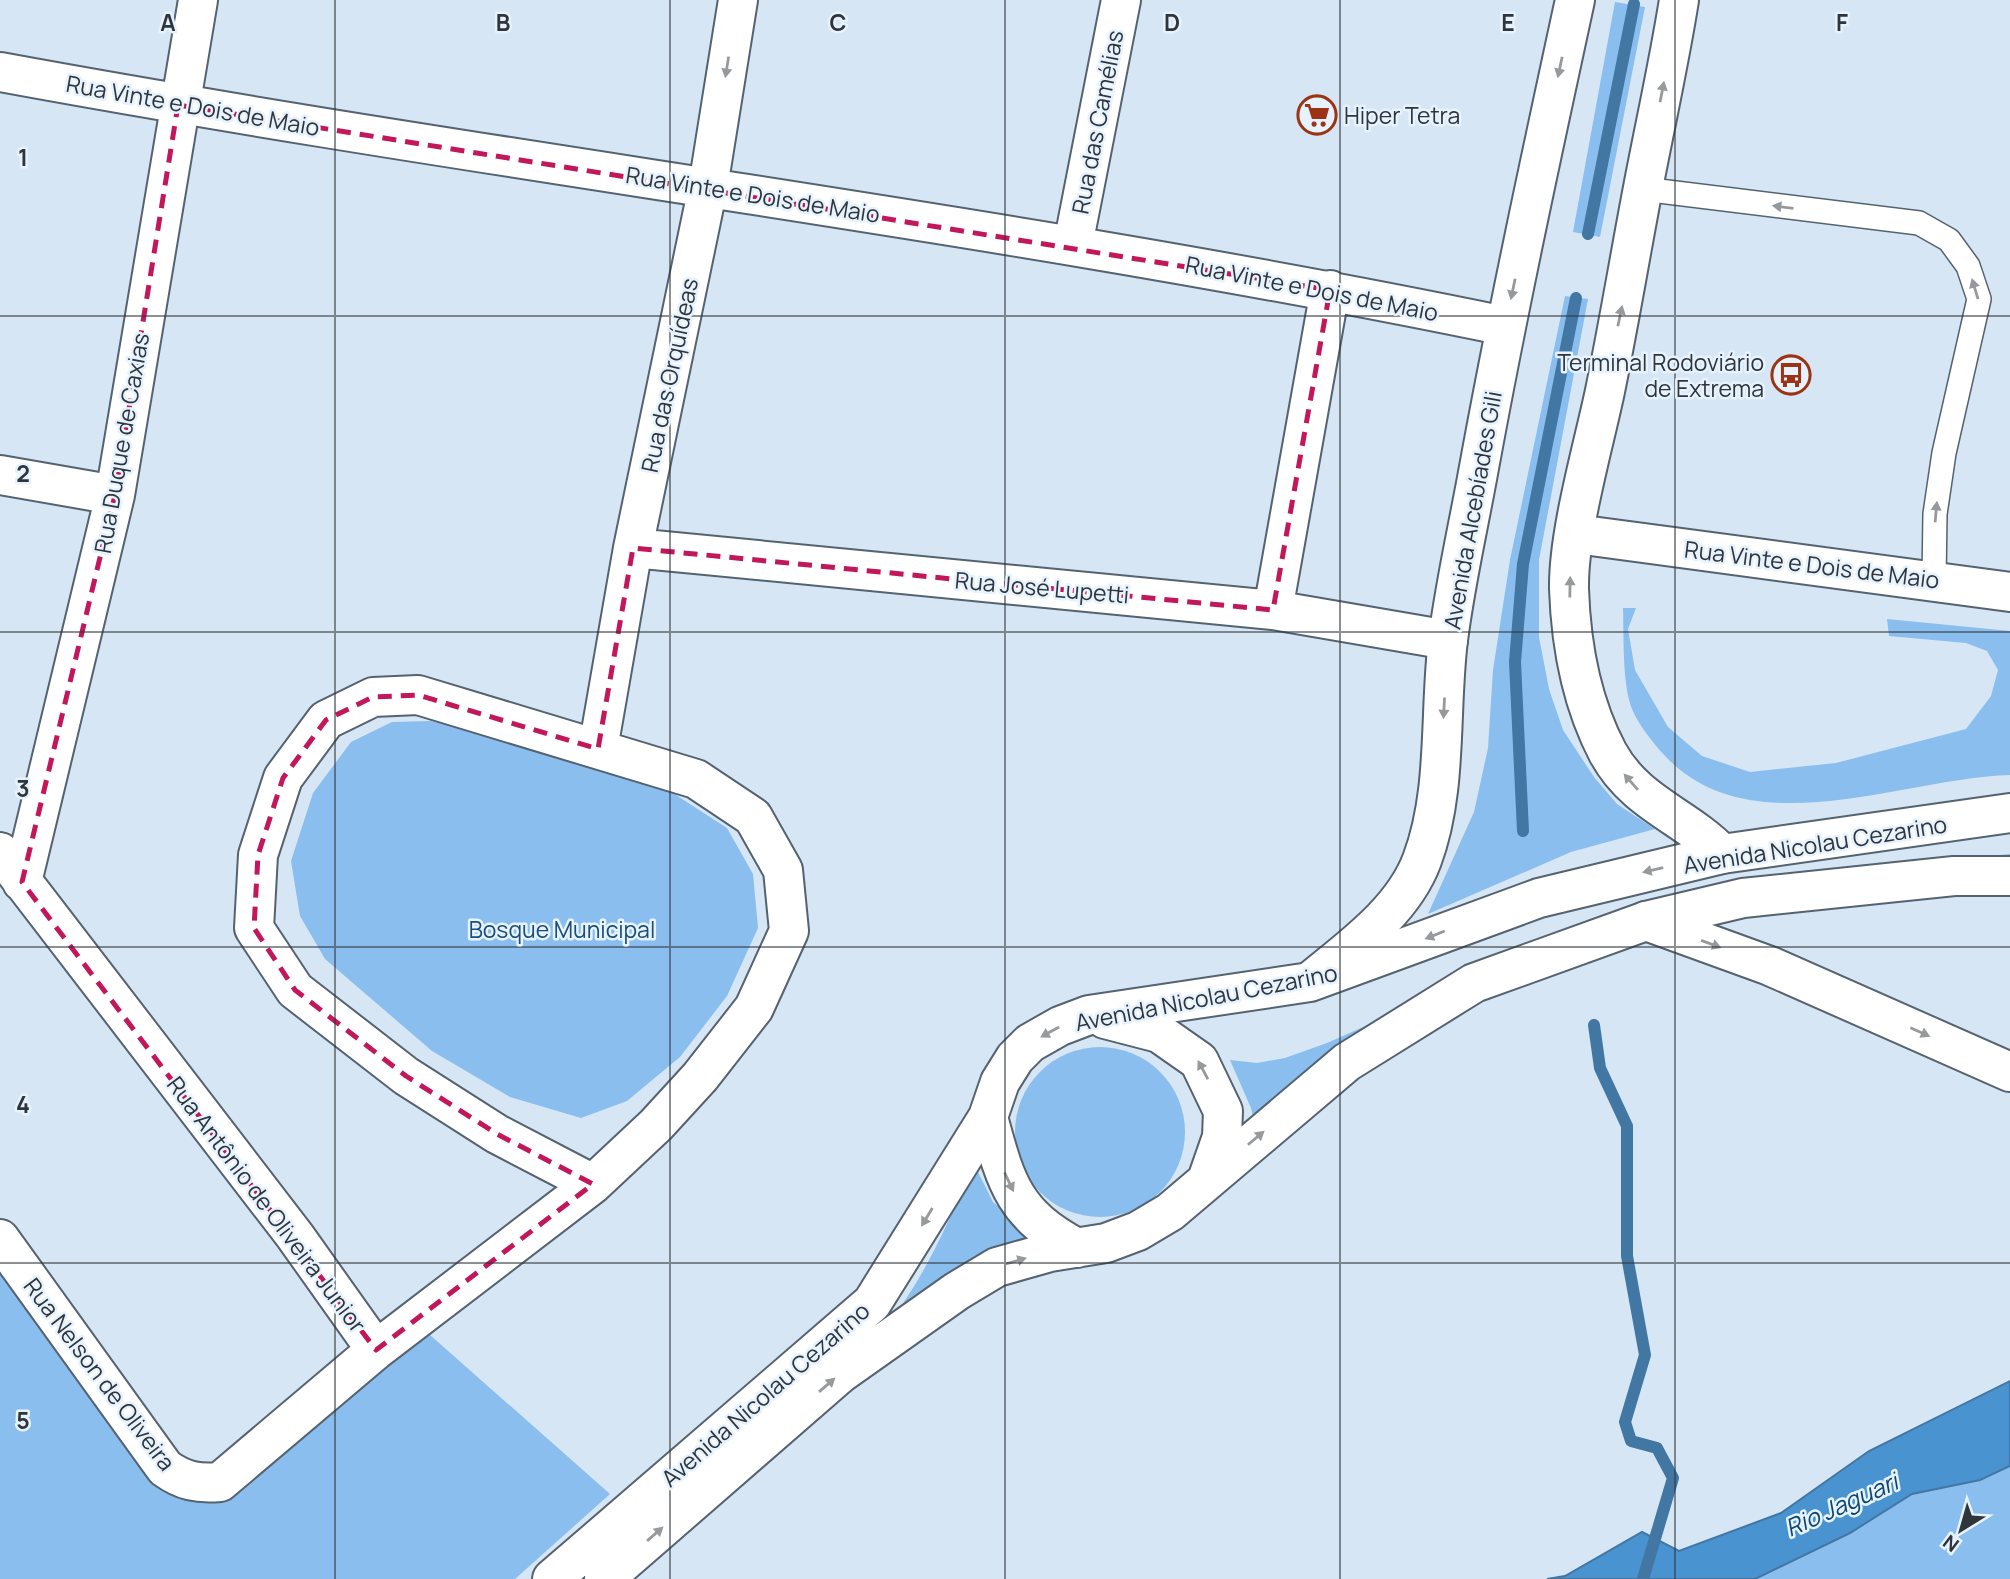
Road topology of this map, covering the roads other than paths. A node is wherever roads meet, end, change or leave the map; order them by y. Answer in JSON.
{"nodes":[{"id":1,"x":198,"y":0,"type":"edge"},
{"id":2,"x":738,"y":0,"type":"edge"},
{"id":3,"x":1121,"y":0,"type":"edge"},
{"id":4,"x":1575,"y":0,"type":"edge"},
{"id":5,"x":1679,"y":0,"type":"edge"},
{"id":6,"x":0,"y":72,"type":"edge"},
{"id":7,"x":178,"y":105,"type":"junction"},
{"id":8,"x":708,"y":187,"type":"junction"},
{"id":9,"x":1643,"y":189,"type":"junction"},
{"id":10,"x":1073,"y":245,"type":"junction"},
{"id":11,"x":1330,"y":290,"type":"junction"},
{"id":12,"x":1505,"y":326,"type":"junction"},
{"id":13,"x":0,"y":475,"type":"edge"},
{"id":14,"x":115,"y":495,"type":"junction"},
{"id":15,"x":1576,"y":534,"type":"junction"},
{"id":16,"x":633,"y":548,"type":"junction"},
{"id":17,"x":1934,"y":580,"type":"junction"},
{"id":18,"x":2009,"y":591,"type":"edge"},
{"id":19,"x":1273,"y":610,"type":"junction"},
{"id":20,"x":1448,"y":640,"type":"junction"},
{"id":21,"x":598,"y":749,"type":"junction"},
{"id":22,"x":2010,"y":813,"type":"edge"},
{"id":23,"x":0,"y":852,"type":"edge"},
{"id":24,"x":1721,"y":854,"type":"junction"},
{"id":25,"x":2010,"y":876,"type":"edge"},
{"id":26,"x":22,"y":882,"type":"junction"},
{"id":27,"x":1646,"y":921,"type":"junction"},
{"id":28,"x":1311,"y":982,"type":"junction"},
{"id":29,"x":1089,"y":1015,"type":"junction"},
{"id":30,"x":2010,"y":1072,"type":"edge"},
{"id":31,"x":988,"y":1117,"type":"junction"},
{"id":32,"x":1208,"y":1180,"type":"junction"},
{"id":33,"x":593,"y":1184,"type":"junction"},
{"id":34,"x":0,"y":1239,"type":"edge"},
{"id":35,"x":1077,"y":1248,"type":"junction"},
{"id":36,"x":376,"y":1350,"type":"junction"},
{"id":37,"x":552,"y":1579,"type":"edge"},
{"id":38,"x":604,"y":1579,"type":"edge"}],
"edges":[{"from":1,"to":7,"type":"street","name":"Rua Duque de Caxias"},
{"from":2,"to":8,"type":"street","name":"Rua das Orquídeas","one_way":true},
{"from":3,"to":10,"type":"street","name":"Rua das Camélias"},
{"from":4,"to":12,"type":"street","name":"Avenida Alcebíades Gili","one_way":true},
{"from":9,"to":5,"type":"street","one_way":true},
{"from":6,"to":7,"type":"street","name":"Rua Vinte e Dois de Maio"},
{"from":7,"to":8,"type":"street","name":"Rua Vinte e Dois de Maio"},
{"from":7,"to":14,"type":"street","name":"Rua Duque de Caxias"},
{"from":8,"to":10,"type":"street","name":"Rua Vinte e Dois de Maio"},
{"from":8,"to":16,"type":"street","name":"Rua das Orquídeas"},
{"from":15,"to":9,"type":"street","one_way":true},
{"from":17,"to":9,"type":"lane","one_way":true},
{"from":10,"to":11,"type":"street","name":"Rua Vinte e Dois de Maio"},
{"from":11,"to":12,"type":"street","name":"Rua Vinte e Dois de Maio"},
{"from":11,"to":19,"type":"street"},
{"from":12,"to":20,"type":"street","name":"Avenida Alcebíades Gili"},
{"from":13,"to":14,"type":"street"},
{"from":14,"to":26,"type":"street","name":"Rua Duque de Caxias"},
{"from":15,"to":17,"type":"street","name":"Rua Vinte e Dois de Maio"},
{"from":24,"to":15,"type":"street","one_way":true},
{"from":16,"to":19,"type":"street","name":"Rua José Lupetti"},
{"from":16,"to":21,"type":"street","name":"Rua das Orquídeas"},
{"from":17,"to":18,"type":"street","name":"Rua Vinte e Dois de Maio"},
{"from":19,"to":20,"type":"street","name":"Rua José Lupetti"},
{"from":20,"to":28,"type":"street","name":"Avenida Alcebíades Gili","one_way":true},
{"from":21,"to":33,"type":"street","name":"Rua Antônio de Oliveira Junior"},
{"from":21,"to":33,"type":"street"},
{"from":22,"to":24,"type":"street","name":"Avenida Nicolau Cezarino"},
{"from":23,"to":26,"type":"street","name":"Rua Antônio de Oliveira Junior"},
{"from":24,"to":28,"type":"street","name":"Avenida Nicolau Cezarino","one_way":true},
{"from":25,"to":27,"type":"street","name":"Avenida Nicolau Cezarino"},
{"from":26,"to":36,"type":"street","name":"Rua Antônio de Oliveira Junior"},
{"from":27,"to":30,"type":"street","one_way":true},
{"from":32,"to":27,"type":"street","name":"Avenida Nicolau Cezarino","one_way":true},
{"from":28,"to":29,"type":"street","name":"Avenida Nicolau Cezarino"},
{"from":29,"to":31,"type":"street","name":"Avenida Nicolau Cezarino","one_way":true},
{"from":32,"to":29,"type":"street","one_way":true},
{"from":31,"to":35,"type":"street","one_way":true},
{"from":31,"to":37,"type":"street","name":"Avenida Nicolau Cezarino","one_way":true},
{"from":32,"to":35,"type":"street","name":"Avenida Nicolau Cezarino"},
{"from":33,"to":36,"type":"street","name":"Rua Antônio de Oliveira Junior"},
{"from":34,"to":36,"type":"street","name":"Rua Nelson de Oliveira"},
{"from":38,"to":35,"type":"street","name":"Avenida Nicolau Cezarino","one_way":true}]}
